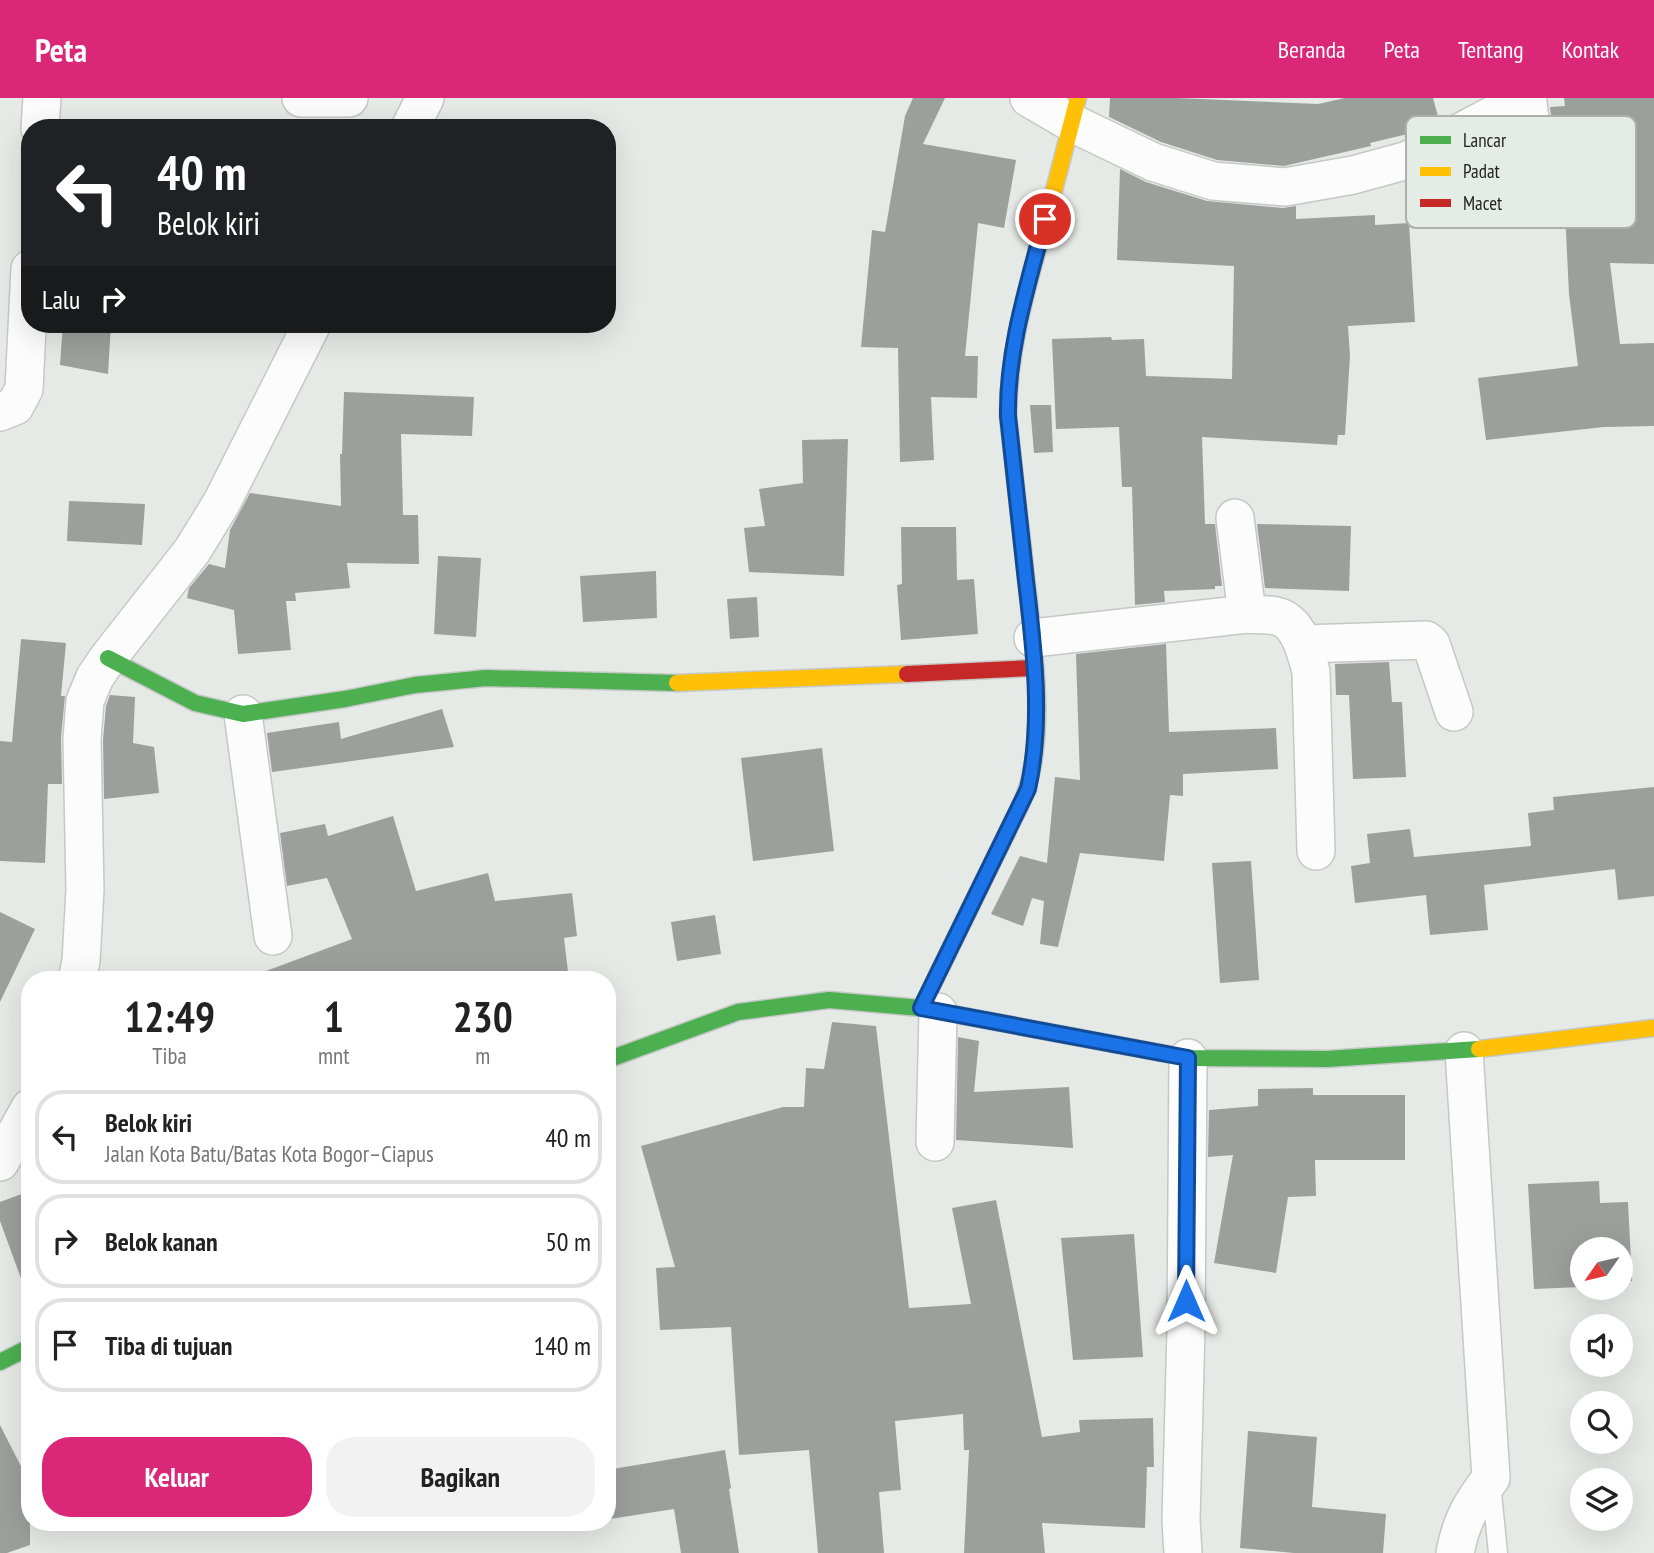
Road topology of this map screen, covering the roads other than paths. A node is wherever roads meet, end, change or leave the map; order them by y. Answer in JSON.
{"nodes":[{"id":1,"x":42,"y":98,"type":"edge"},
{"id":2,"x":425,"y":98,"type":"edge"},
{"id":3,"x":1029,"y":98,"type":"edge"},
{"id":4,"x":1525,"y":98,"type":"edge"},
{"id":5,"x":1537,"y":98,"type":"edge"},
{"id":6,"x":1074,"y":110,"type":"edge"},
{"id":7,"x":1491,"y":116,"type":"edge"},
{"id":8,"x":1539,"y":116,"type":"edge"},
{"id":9,"x":41,"y":119,"type":"edge"},
{"id":10,"x":414,"y":119,"type":"edge"},
{"id":11,"x":1406,"y":161,"type":"edge"},
{"id":12,"x":27,"y":333,"type":"edge"},
{"id":13,"x":307,"y":333,"type":"edge"},
{"id":14,"x":0,"y":412,"type":"edge"},
{"id":15,"x":1236,"y":518,"type":"dead end"},
{"id":16,"x":1247,"y":614,"type":"junction"},
{"id":17,"x":1304,"y":644,"type":"junction"},
{"id":18,"x":1033,"y":653,"type":"junction"},
{"id":19,"x":108,"y":657,"type":"junction"},
{"id":20,"x":1454,"y":712,"type":"dead end"},
{"id":21,"x":243,"y":714,"type":"junction"},
{"id":22,"x":1317,"y":851,"type":"dead end"},
{"id":23,"x":273,"y":936,"type":"dead end"},
{"id":24,"x":79,"y":971,"type":"edge"},
{"id":25,"x":930,"y":1010,"type":"junction"},
{"id":26,"x":1654,"y":1028,"type":"edge"},
{"id":27,"x":1464,"y":1051,"type":"junction"},
{"id":28,"x":616,"y":1057,"type":"edge"},
{"id":29,"x":1188,"y":1058,"type":"junction"},
{"id":30,"x":21,"y":1124,"type":"edge"},
{"id":31,"x":935,"y":1142,"type":"dead end"},
{"id":32,"x":0,"y":1162,"type":"edge"},
{"id":33,"x":21,"y":1352,"type":"edge"},
{"id":34,"x":0,"y":1362,"type":"edge"},
{"id":35,"x":1491,"y":1478,"type":"junction"},
{"id":36,"x":1183,"y":1553,"type":"edge"},
{"id":37,"x":1455,"y":1553,"type":"edge"},
{"id":38,"x":1498,"y":1553,"type":"edge"}],
"edges":[{"from":1,"to":9,"type":"street"},
{"from":2,"to":10,"type":"street"},
{"from":3,"to":6,"type":"street"},
{"from":4,"to":7,"type":"street"},
{"from":5,"to":8,"type":"lane"},
{"from":6,"to":11,"type":"street"},
{"from":6,"to":18,"type":"street"},
{"from":12,"to":14,"type":"street"},
{"from":13,"to":19,"type":"street"},
{"from":15,"to":16,"type":"street"},
{"from":16,"to":17,"type":"street"},
{"from":16,"to":18,"type":"street"},
{"from":17,"to":20,"type":"street"},
{"from":17,"to":22,"type":"street"},
{"from":18,"to":21,"type":"street"},
{"from":18,"to":25,"type":"street"},
{"from":19,"to":21,"type":"street"},
{"from":19,"to":24,"type":"street"},
{"from":21,"to":23,"type":"street"},
{"from":25,"to":28,"type":"street"},
{"from":25,"to":29,"type":"street"},
{"from":25,"to":31,"type":"street"},
{"from":26,"to":27,"type":"street"},
{"from":27,"to":29,"type":"street"},
{"from":27,"to":35,"type":"street"},
{"from":29,"to":36,"type":"street"},
{"from":30,"to":32,"type":"street"},
{"from":33,"to":34,"type":"street"},
{"from":35,"to":37,"type":"street"},
{"from":35,"to":38,"type":"lane"}]}
